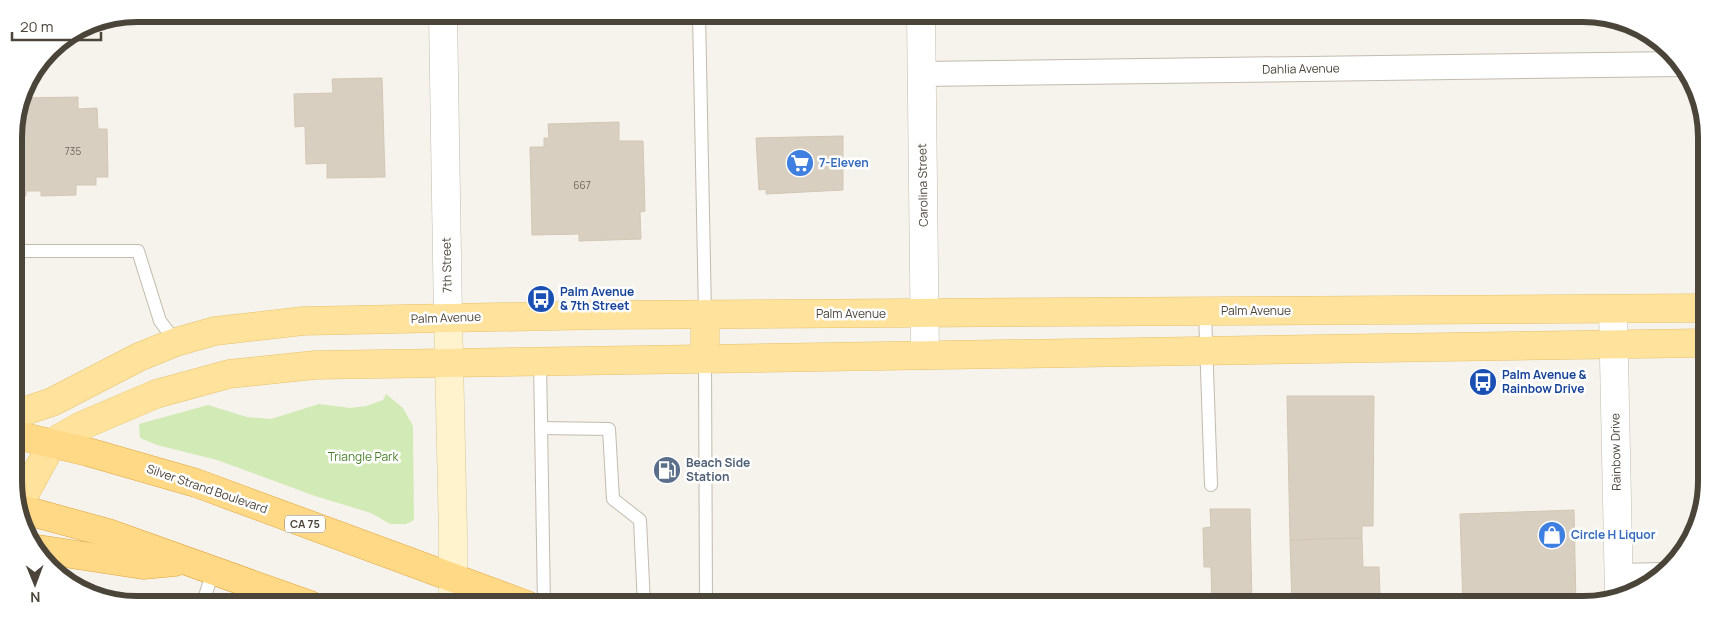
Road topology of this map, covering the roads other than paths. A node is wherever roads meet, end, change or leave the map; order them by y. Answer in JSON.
{"nodes":[{"id":1,"x":443,"y":22,"type":"edge"},
{"id":2,"x":699,"y":22,"type":"edge"},
{"id":3,"x":921,"y":22,"type":"edge"},
{"id":4,"x":1672,"y":64,"type":"edge"},
{"id":5,"x":921,"y":74,"type":"junction"},
{"id":6,"x":23,"y":251,"type":"edge"},
{"id":7,"x":1698,"y":308,"type":"edge"},
{"id":8,"x":1613,"y":310,"type":"junction"},
{"id":9,"x":1205,"y":312,"type":"junction"},
{"id":10,"x":925,"y":313,"type":"junction"},
{"id":11,"x":705,"y":314,"type":"junction"},
{"id":12,"x":448,"y":318,"type":"junction"},
{"id":13,"x":176,"y":342,"type":"junction"},
{"id":14,"x":1698,"y":343,"type":"edge"},
{"id":15,"x":1614,"y":344,"type":"junction"},
{"id":16,"x":1206,"y":351,"type":"junction"},
{"id":17,"x":926,"y":355,"type":"junction"},
{"id":18,"x":705,"y":359,"type":"junction"},
{"id":19,"x":540,"y":361,"type":"junction"},
{"id":20,"x":450,"y":362,"type":"junction"},
{"id":21,"x":22,"y":412,"type":"edge"},
{"id":22,"x":541,"y":428,"type":"junction"},
{"id":23,"x":22,"y":436,"type":"edge"},
{"id":24,"x":54,"y":442,"type":"junction"},
{"id":25,"x":1211,"y":485,"type":"dead end"},
{"id":26,"x":23,"y":497,"type":"edge"},
{"id":27,"x":27,"y":511,"type":"edge"},
{"id":28,"x":46,"y":550,"type":"edge"},
{"id":29,"x":186,"y":561,"type":"junction"},
{"id":30,"x":214,"y":569,"type":"junction"},
{"id":31,"x":454,"y":578,"type":"junction"},
{"id":32,"x":1644,"y":579,"type":"edge"},
{"id":33,"x":1619,"y":585,"type":"edge"},
{"id":34,"x":205,"y":596,"type":"edge"},
{"id":35,"x":286,"y":596,"type":"edge"},
{"id":36,"x":453,"y":596,"type":"edge"},
{"id":37,"x":503,"y":596,"type":"edge"},
{"id":38,"x":544,"y":596,"type":"edge"},
{"id":39,"x":644,"y":596,"type":"edge"},
{"id":40,"x":706,"y":596,"type":"edge"}],
"edges":[{"from":1,"to":12,"type":"street","name":"7th Street"},
{"from":2,"to":11,"type":"lane"},
{"from":3,"to":5,"type":"street","name":"Carolina Street"},
{"from":4,"to":5,"type":"street","name":"Dahlia Avenue"},
{"from":5,"to":10,"type":"street","name":"Carolina Street"},
{"from":6,"to":13,"type":"lane"},
{"from":7,"to":8,"type":"main road","name":"Palm Avenue"},
{"from":8,"to":9,"type":"main road","name":"Palm Avenue"},
{"from":8,"to":15,"type":"street","name":"Rainbow Drive"},
{"from":9,"to":10,"type":"main road","name":"Palm Avenue"},
{"from":9,"to":16,"type":"lane"},
{"from":10,"to":11,"type":"main road","name":"Palm Avenue"},
{"from":10,"to":17,"type":"street","name":"Carolina Street"},
{"from":11,"to":12,"type":"main road","name":"Palm Avenue"},
{"from":11,"to":18,"type":"main road"},
{"from":12,"to":13,"type":"main road","name":"Palm Avenue"},
{"from":12,"to":20,"type":"main road","name":"7th Street"},
{"from":13,"to":21,"type":"main road","name":"Palm Avenue"},
{"from":14,"to":15,"type":"main road"},
{"from":15,"to":16,"type":"main road"},
{"from":15,"to":33,"type":"street","name":"Rainbow Drive"},
{"from":16,"to":17,"type":"main road"},
{"from":16,"to":25,"type":"lane"},
{"from":17,"to":18,"type":"main road"},
{"from":18,"to":19,"type":"main road"},
{"from":18,"to":40,"type":"lane"},
{"from":19,"to":20,"type":"main road"},
{"from":19,"to":22,"type":"lane"},
{"from":20,"to":24,"type":"main road"},
{"from":20,"to":31,"type":"main road","name":"7th Street"},
{"from":22,"to":38,"type":"lane"},
{"from":22,"to":39,"type":"lane"},
{"from":23,"to":24,"type":"highway","number":"CA 75"},
{"from":24,"to":26,"type":"main road"},
{"from":24,"to":31,"type":"highway","name":"Silver Strand Boulevard","number":"CA 75"},
{"from":27,"to":29,"type":"highway"},
{"from":28,"to":29,"type":"highway"},
{"from":29,"to":30,"type":"highway"},
{"from":30,"to":34,"type":"lane"},
{"from":30,"to":35,"type":"highway"},
{"from":31,"to":36,"type":"main road","name":"7th Street"},
{"from":31,"to":37,"type":"highway","name":"Silver Strand Boulevard","number":"CA 75"},
{"from":32,"to":33,"type":"street"}]}
